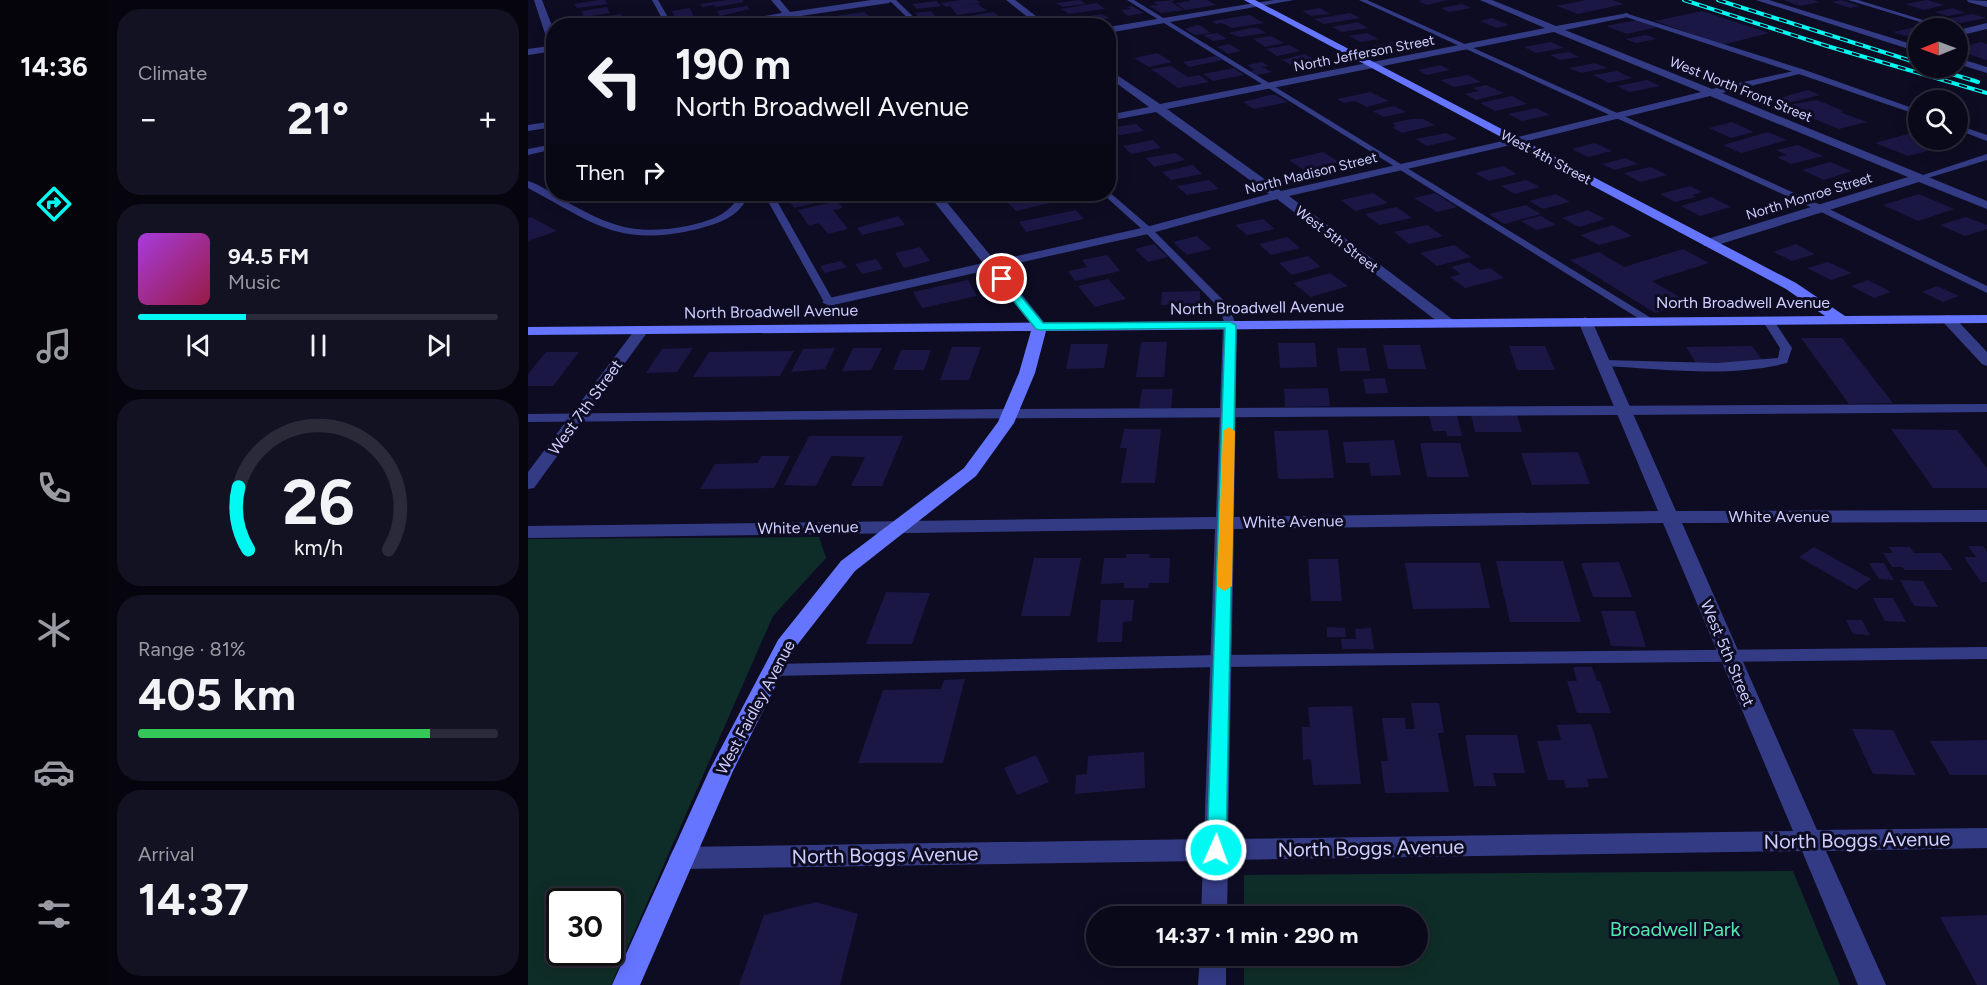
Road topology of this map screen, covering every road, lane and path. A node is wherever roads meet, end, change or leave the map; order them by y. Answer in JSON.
{"nodes":[{"id":1,"x":538,"y":0,"type":"edge"},
{"id":2,"x":655,"y":0,"type":"edge"},
{"id":3,"x":776,"y":0,"type":"edge"},
{"id":4,"x":890,"y":0,"type":"edge"},
{"id":5,"x":1010,"y":0,"type":"edge"},
{"id":6,"x":1130,"y":0,"type":"edge"},
{"id":7,"x":1290,"y":0,"type":"edge"},
{"id":8,"x":1362,"y":0,"type":"edge"},
{"id":9,"x":1484,"y":0,"type":"edge"},
{"id":10,"x":1760,"y":0,"type":"edge"},
{"id":11,"x":1851,"y":0,"type":"edge"},
{"id":12,"x":1971,"y":0,"type":"edge"},
{"id":13,"x":1253,"y":3,"type":"edge"},
{"id":14,"x":1987,"y":4,"type":"edge"},
{"id":15,"x":788,"y":14,"type":"junction"},
{"id":16,"x":1625,"y":15,"type":"joint"},
{"id":17,"x":665,"y":18,"type":"edge"},
{"id":18,"x":762,"y":18,"type":"edge"},
{"id":19,"x":791,"y":18,"type":"edge"},
{"id":20,"x":911,"y":18,"type":"edge"},
{"id":21,"x":1034,"y":18,"type":"edge"},
{"id":22,"x":1912,"y":18,"type":"edge"},
{"id":23,"x":1163,"y":21,"type":"junction"},
{"id":24,"x":546,"y":24,"type":"edge"},
{"id":25,"x":1987,"y":26,"type":"edge"},
{"id":26,"x":1116,"y":29,"type":"edge"},
{"id":27,"x":1552,"y":29,"type":"junction"},
{"id":28,"x":1968,"y":31,"type":"edge"},
{"id":29,"x":1908,"y":44,"type":"edge"},
{"id":30,"x":1464,"y":46,"type":"junction"},
{"id":31,"x":546,"y":49,"type":"edge"},
{"id":32,"x":528,"y":52,"type":"edge"},
{"id":33,"x":1968,"y":64,"type":"edge"},
{"id":34,"x":1372,"y":65,"type":"junction"},
{"id":35,"x":1799,"y":70,"type":"junction"},
{"id":36,"x":1987,"y":70,"type":"edge"},
{"id":37,"x":1116,"y":78,"type":"edge"},
{"id":38,"x":1269,"y":86,"type":"junction"},
{"id":39,"x":1709,"y":92,"type":"junction"},
{"id":40,"x":1158,"y":108,"type":"junction"},
{"id":41,"x":1908,"y":110,"type":"edge"},
{"id":42,"x":1116,"y":116,"type":"edge"},
{"id":43,"x":1615,"y":116,"type":"junction"},
{"id":44,"x":546,"y":125,"type":"edge"},
{"id":45,"x":528,"y":128,"type":"edge"},
{"id":46,"x":1968,"y":131,"type":"edge"},
{"id":47,"x":1987,"y":138,"type":"edge"},
{"id":48,"x":1516,"y":141,"type":"junction"},
{"id":49,"x":546,"y":148,"type":"edge"},
{"id":50,"x":528,"y":152,"type":"edge"},
{"id":51,"x":1987,"y":157,"type":"edge"},
{"id":52,"x":1401,"y":167,"type":"junction"},
{"id":53,"x":1918,"y":178,"type":"junction"},
{"id":54,"x":528,"y":184,"type":"edge"},
{"id":55,"x":546,"y":193,"type":"edge"},
{"id":56,"x":1279,"y":195,"type":"junction"},
{"id":57,"x":560,"y":201,"type":"edge"},
{"id":58,"x":740,"y":201,"type":"edge"},
{"id":59,"x":772,"y":201,"type":"edge"},
{"id":60,"x":940,"y":201,"type":"edge"},
{"id":61,"x":1116,"y":201,"type":"edge"},
{"id":62,"x":1987,"y":205,"type":"edge"},
{"id":63,"x":1820,"y":208,"type":"junction"},
{"id":64,"x":1148,"y":230,"type":"junction"},
{"id":65,"x":1709,"y":243,"type":"junction"},
{"id":66,"x":991,"y":266,"type":"junction"},
{"id":67,"x":1987,"y":290,"type":"edge"},
{"id":68,"x":829,"y":302,"type":"joint"},
{"id":69,"x":1948,"y":319,"type":"junction"},
{"id":70,"x":1987,"y":319,"type":"edge"},
{"id":71,"x":1768,"y":320,"type":"junction"},
{"id":72,"x":1841,"y":320,"type":"junction"},
{"id":73,"x":1585,"y":321,"type":"junction"},
{"id":74,"x":1650,"y":321,"type":"junction"},
{"id":75,"x":1448,"y":322,"type":"junction"},
{"id":76,"x":1230,"y":325,"type":"junction"},
{"id":77,"x":1040,"y":326,"type":"junction"},
{"id":78,"x":642,"y":330,"type":"junction"},
{"id":79,"x":528,"y":331,"type":"edge"},
{"id":80,"x":1987,"y":361,"type":"edge"},
{"id":81,"x":1604,"y":363,"type":"junction"},
{"id":82,"x":1987,"y":408,"type":"edge"},
{"id":83,"x":1624,"y":411,"type":"junction"},
{"id":84,"x":1230,"y":412,"type":"junction"},
{"id":85,"x":1010,"y":413,"type":"junction"},
{"id":86,"x":528,"y":418,"type":"edge"},
{"id":87,"x":579,"y":418,"type":"junction"},
{"id":88,"x":528,"y":484,"type":"edge"},
{"id":89,"x":1987,"y":516,"type":"edge"},
{"id":90,"x":1670,"y":517,"type":"junction"},
{"id":91,"x":1226,"y":522,"type":"junction"},
{"id":92,"x":901,"y":526,"type":"junction"},
{"id":93,"x":528,"y":532,"type":"edge"},
{"id":94,"x":1987,"y":653,"type":"edge"},
{"id":95,"x":1730,"y":657,"type":"junction"},
{"id":96,"x":1222,"y":661,"type":"junction"},
{"id":97,"x":772,"y":670,"type":"junction"},
{"id":98,"x":1987,"y":838,"type":"edge"},
{"id":99,"x":1809,"y":841,"type":"junction"},
{"id":100,"x":1216,"y":850,"type":"junction"},
{"id":101,"x":682,"y":858,"type":"junction"},
{"id":102,"x":1214,"y":906,"type":"edge"},
{"id":103,"x":1213,"y":966,"type":"edge"},
{"id":104,"x":626,"y":985,"type":"edge"},
{"id":105,"x":1212,"y":985,"type":"edge"},
{"id":106,"x":1872,"y":985,"type":"edge"}],
"edges":[{"from":1,"to":24,"type":"street"},
{"from":2,"to":17,"type":"lane"},
{"from":3,"to":15,"type":"street"},
{"from":4,"to":15,"type":"street"},
{"from":4,"to":20,"type":"lane"},
{"from":5,"to":21,"type":"street"},
{"from":6,"to":23,"type":"lane"},
{"from":7,"to":13,"type":"street"},
{"from":8,"to":30,"type":"lane"},
{"from":9,"to":27,"type":"street","name":"West North Front Street"},
{"from":10,"to":29,"type":"street"},
{"from":11,"to":22,"type":"lane"},
{"from":12,"to":14,"type":"street"},
{"from":13,"to":23,"type":"street"},
{"from":13,"to":34,"type":"main road","name":"West 4th Street"},
{"from":15,"to":18,"type":"street"},
{"from":15,"to":19,"type":"street"},
{"from":16,"to":27,"type":"street","name":"North Jefferson Street"},
{"from":16,"to":35,"type":"lane"},
{"from":23,"to":26,"type":"street"},
{"from":23,"to":38,"type":"lane"},
{"from":25,"to":28,"type":"street"},
{"from":27,"to":30,"type":"street","name":"North Jefferson Street"},
{"from":27,"to":39,"type":"street","name":"West North Front Street"},
{"from":30,"to":34,"type":"street","name":"North Jefferson Street"},
{"from":30,"to":43,"type":"lane"},
{"from":31,"to":32,"type":"street"},
{"from":33,"to":36,"type":"street"},
{"from":34,"to":38,"type":"street","name":"North Jefferson Street"},
{"from":34,"to":48,"type":"main road","name":"West 4th Street"},
{"from":35,"to":39,"type":"street","name":"North Madison Street"},
{"from":35,"to":41,"type":"lane"},
{"from":37,"to":40,"type":"street","name":"West 5th Street"},
{"from":38,"to":40,"type":"street","name":"North Jefferson Street"},
{"from":38,"to":52,"type":"lane"},
{"from":39,"to":43,"type":"street","name":"North Madison Street"},
{"from":39,"to":53,"type":"street","name":"West North Front Street"},
{"from":40,"to":42,"type":"street","name":"North Jefferson Street"},
{"from":40,"to":56,"type":"street","name":"West 5th Street"},
{"from":43,"to":48,"type":"street","name":"North Madison Street"},
{"from":43,"to":63,"type":"lane"},
{"from":44,"to":45,"type":"street"},
{"from":46,"to":47,"type":"lane"},
{"from":48,"to":52,"type":"street","name":"North Madison Street"},
{"from":48,"to":65,"type":"main road","name":"West 4th Street"},
{"from":49,"to":50,"type":"lane"},
{"from":51,"to":53,"type":"lane"},
{"from":52,"to":56,"type":"street","name":"North Madison Street"},
{"from":52,"to":74,"type":"lane"},
{"from":53,"to":62,"type":"street","name":"West North Front Street"},
{"from":53,"to":63,"type":"street","name":"North Monroe Street"},
{"from":54,"to":55,"type":"lane"},
{"from":56,"to":64,"type":"street","name":"North Madison Street"},
{"from":56,"to":75,"type":"street","name":"West 5th Street"},
{"from":57,"to":58,"type":"lane"},
{"from":59,"to":68,"type":"lane"},
{"from":60,"to":66,"type":"street"},
{"from":61,"to":64,"type":"lane"},
{"from":63,"to":65,"type":"street","name":"North Monroe Street"},
{"from":63,"to":67,"type":"lane"},
{"from":64,"to":66,"type":"street","name":"North Madison Street"},
{"from":64,"to":76,"type":"lane"},
{"from":65,"to":72,"type":"main road","name":"West 4th Street"},
{"from":66,"to":68,"type":"street","name":"North Madison Street"},
{"from":66,"to":77,"type":"street"},
{"from":69,"to":70,"type":"main road","name":"North Broadwell Avenue"},
{"from":69,"to":72,"type":"main road","name":"North Broadwell Avenue"},
{"from":69,"to":80,"type":"street"},
{"from":71,"to":72,"type":"main road","name":"North Broadwell Avenue"},
{"from":71,"to":74,"type":"main road","name":"North Broadwell Avenue"},
{"from":71,"to":81,"type":"lane"},
{"from":73,"to":74,"type":"main road","name":"North Broadwell Avenue"},
{"from":73,"to":75,"type":"main road","name":"North Broadwell Avenue"},
{"from":73,"to":81,"type":"street","name":"West 5th Street"},
{"from":75,"to":76,"type":"main road","name":"North Broadwell Avenue"},
{"from":76,"to":77,"type":"main road","name":"North Broadwell Avenue"},
{"from":76,"to":84,"type":"street"},
{"from":77,"to":78,"type":"main road","name":"North Broadwell Avenue"},
{"from":77,"to":85,"type":"main road","name":"West Faidley Avenue"},
{"from":78,"to":79,"type":"main road","name":"North Broadwell Avenue"},
{"from":78,"to":87,"type":"street","name":"West 7th Street"},
{"from":81,"to":83,"type":"street","name":"West 5th Street"},
{"from":82,"to":83,"type":"lane"},
{"from":83,"to":84,"type":"lane"},
{"from":83,"to":90,"type":"street","name":"West 5th Street"},
{"from":84,"to":85,"type":"lane"},
{"from":84,"to":91,"type":"street"},
{"from":85,"to":87,"type":"lane"},
{"from":85,"to":92,"type":"main road","name":"West Faidley Avenue"},
{"from":86,"to":87,"type":"lane"},
{"from":87,"to":88,"type":"street","name":"West 7th Street"},
{"from":89,"to":90,"type":"street","name":"White Avenue"},
{"from":90,"to":91,"type":"street","name":"White Avenue"},
{"from":90,"to":95,"type":"street","name":"West 5th Street"},
{"from":91,"to":92,"type":"street","name":"White Avenue"},
{"from":91,"to":96,"type":"street"},
{"from":92,"to":93,"type":"street","name":"White Avenue"},
{"from":92,"to":97,"type":"main road","name":"West Faidley Avenue"},
{"from":94,"to":95,"type":"lane"},
{"from":95,"to":96,"type":"lane"},
{"from":95,"to":99,"type":"street","name":"West 5th Street"},
{"from":96,"to":97,"type":"lane"},
{"from":96,"to":100,"type":"street"},
{"from":97,"to":101,"type":"main road","name":"West Faidley Avenue"},
{"from":98,"to":99,"type":"street","name":"North Boggs Avenue"},
{"from":99,"to":100,"type":"street","name":"North Boggs Avenue"},
{"from":99,"to":106,"type":"street","name":"West 5th Street"},
{"from":100,"to":101,"type":"street","name":"North Boggs Avenue"},
{"from":100,"to":102,"type":"street"},
{"from":101,"to":104,"type":"main road","name":"West Faidley Avenue"},
{"from":103,"to":105,"type":"street"}]}
